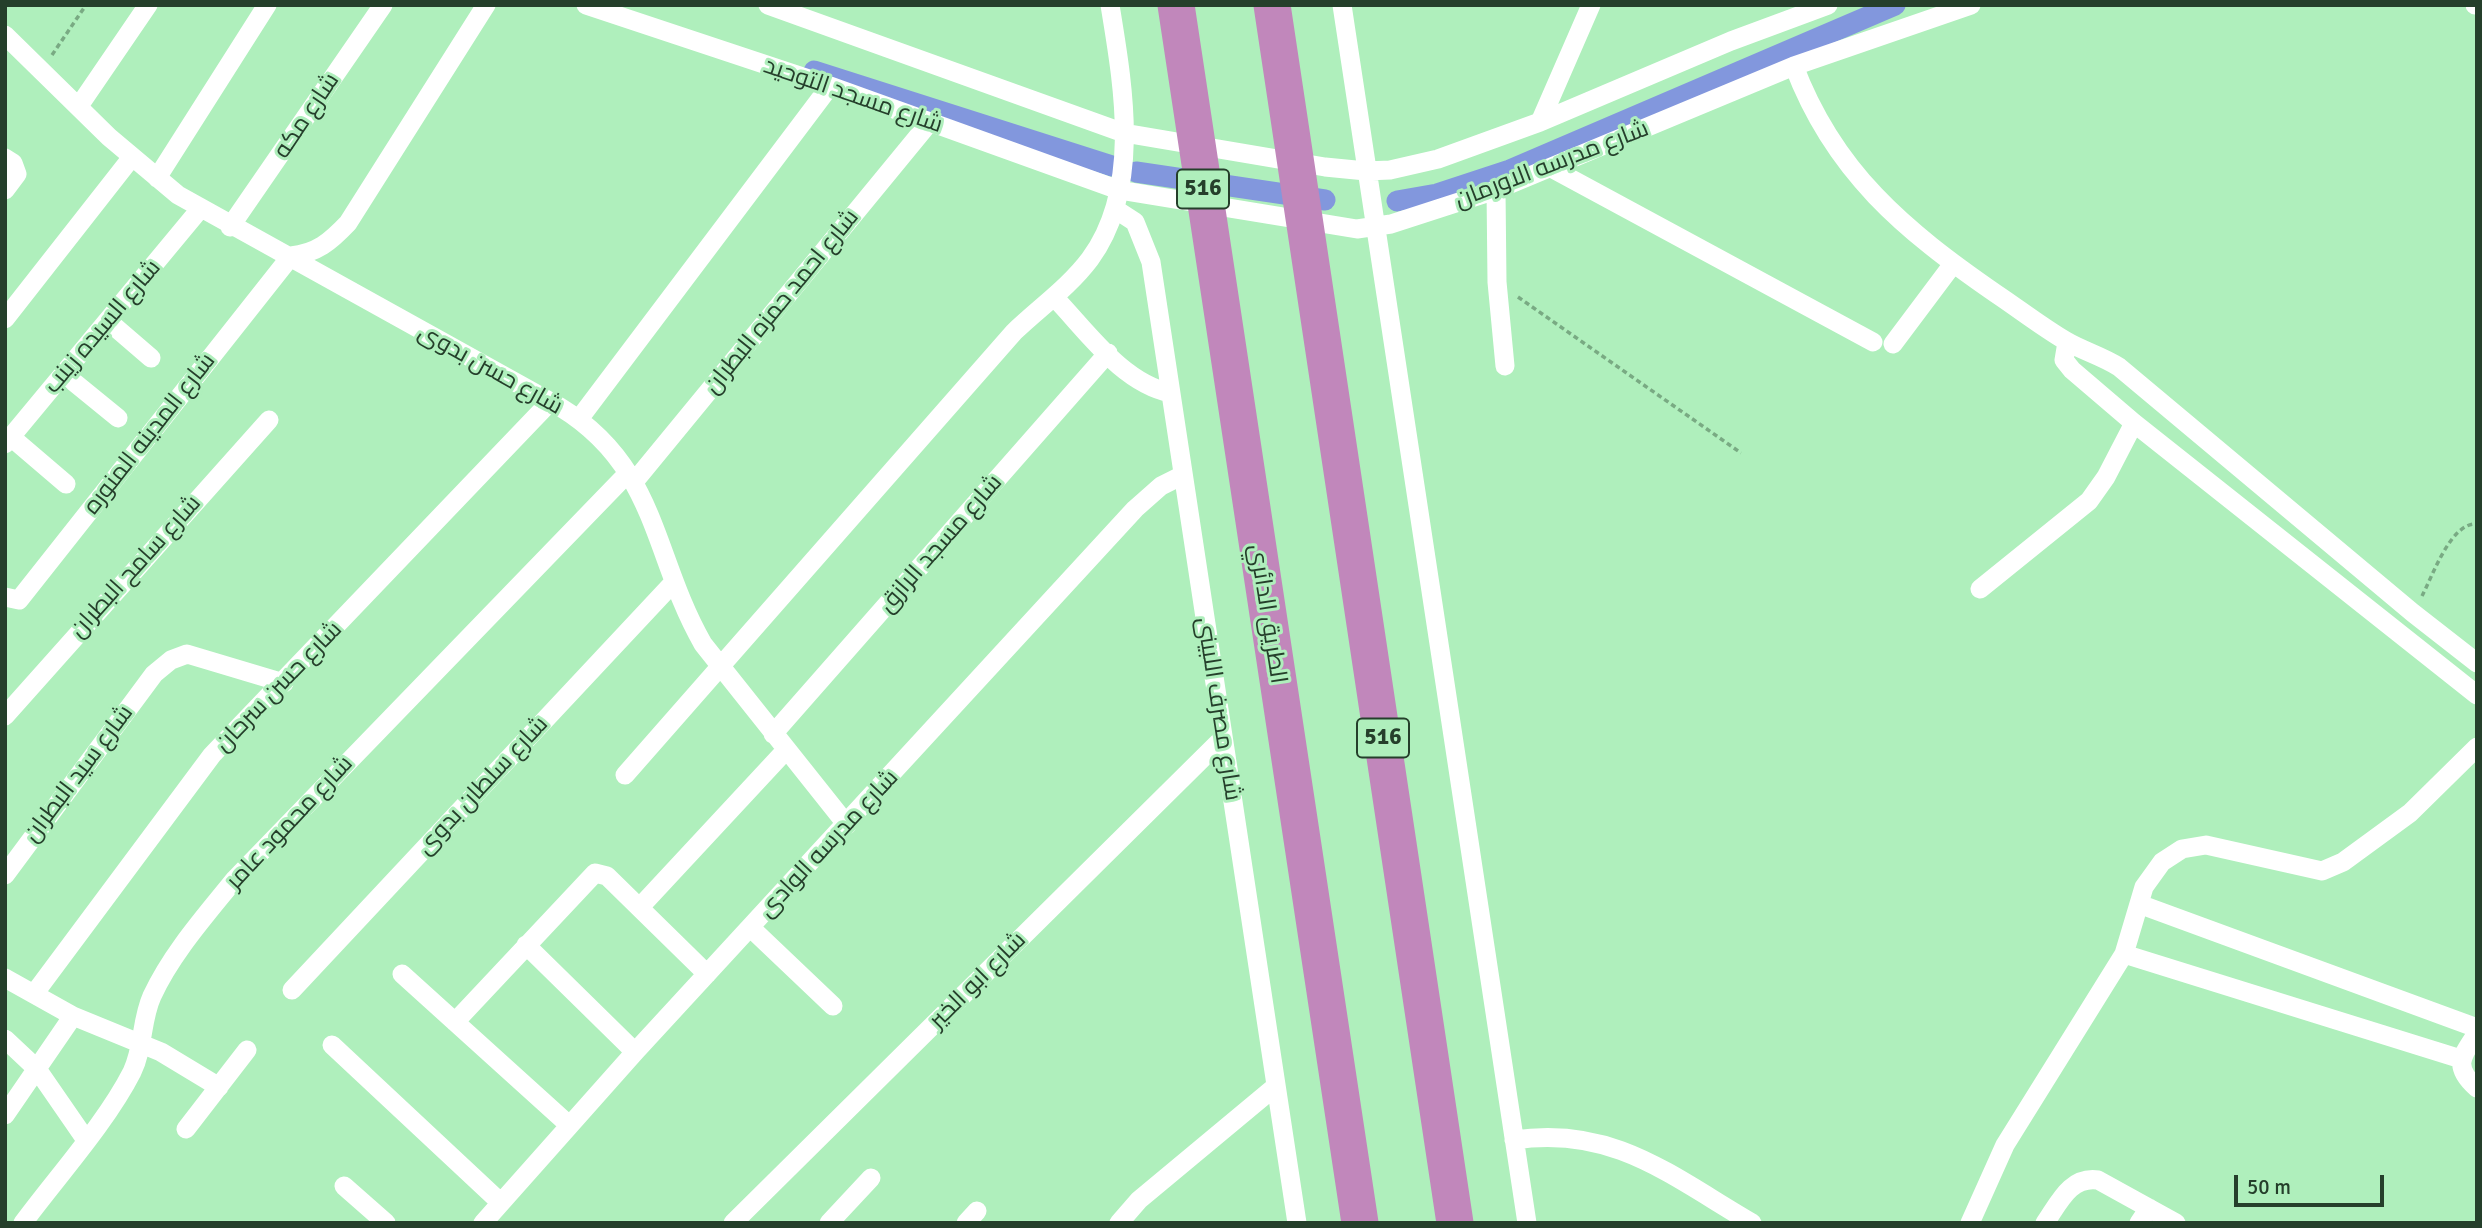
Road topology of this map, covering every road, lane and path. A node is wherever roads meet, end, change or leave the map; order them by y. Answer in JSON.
{"nodes":[{"id":1,"x":86,"y":5,"type":"edge"},
{"id":2,"x":148,"y":5,"type":"edge"},
{"id":3,"x":267,"y":5,"type":"edge"},
{"id":4,"x":383,"y":5,"type":"edge"},
{"id":5,"x":486,"y":5,"type":"edge"},
{"id":6,"x":586,"y":5,"type":"edge"},
{"id":7,"x":768,"y":5,"type":"edge"},
{"id":8,"x":1110,"y":5,"type":"edge"},
{"id":9,"x":1176,"y":5,"type":"edge"},
{"id":10,"x":1272,"y":5,"type":"edge"},
{"id":11,"x":1342,"y":5,"type":"edge"},
{"id":12,"x":1591,"y":5,"type":"edge"},
{"id":13,"x":1828,"y":5,"type":"edge"},
{"id":14,"x":1971,"y":5,"type":"edge"},
{"id":15,"x":5,"y":35,"type":"edge"},
{"id":16,"x":1794,"y":66,"type":"junction"},
{"id":17,"x":40,"y":71,"type":"junction"},
{"id":18,"x":830,"y":86,"type":"junction"},
{"id":19,"x":79,"y":106,"type":"junction"},
{"id":20,"x":1540,"y":122,"type":"junction"},
{"id":21,"x":929,"y":123,"type":"junction"},
{"id":22,"x":1124,"y":133,"type":"junction"},
{"id":23,"x":132,"y":157,"type":"junction"},
{"id":24,"x":7,"y":158,"type":"edge"},
{"id":25,"x":1553,"y":169,"type":"junction"},
{"id":26,"x":1366,"y":171,"type":"junction"},
{"id":27,"x":157,"y":178,"type":"junction"},
{"id":28,"x":5,"y":190,"type":"edge"},
{"id":29,"x":1496,"y":190,"type":"junction"},
{"id":30,"x":1117,"y":200,"type":"junction"},
{"id":31,"x":200,"y":209,"type":"junction"},
{"id":32,"x":230,"y":227,"type":"junction"},
{"id":33,"x":1374,"y":228,"type":"junction"},
{"id":34,"x":291,"y":256,"type":"junction"},
{"id":35,"x":1953,"y":264,"type":"junction"},
{"id":36,"x":1497,"y":282,"type":"junction"},
{"id":37,"x":1054,"y":297,"type":"junction"},
{"id":38,"x":5,"y":319,"type":"edge"},
{"id":39,"x":108,"y":321,"type":"junction"},
{"id":40,"x":1873,"y":342,"type":"dead end"},
{"id":41,"x":2067,"y":342,"type":"junction"},
{"id":42,"x":1893,"y":344,"type":"dead end"},
{"id":43,"x":1108,"y":353,"type":"junction"},
{"id":44,"x":151,"y":358,"type":"dead end"},
{"id":45,"x":1505,"y":366,"type":"dead end"},
{"id":46,"x":64,"y":374,"type":"junction"},
{"id":47,"x":1171,"y":393,"type":"junction"},
{"id":48,"x":550,"y":402,"type":"junction"},
{"id":49,"x":118,"y":418,"type":"dead end"},
{"id":50,"x":579,"y":419,"type":"junction"},
{"id":51,"x":269,"y":420,"type":"dead end"},
{"id":52,"x":2134,"y":423,"type":"junction"},
{"id":53,"x":8,"y":441,"type":"edge"},
{"id":54,"x":1741,"y":453,"type":"dead end"},
{"id":55,"x":1183,"y":475,"type":"junction"},
{"id":56,"x":631,"y":477,"type":"junction"},
{"id":57,"x":66,"y":484,"type":"dead end"},
{"id":58,"x":2477,"y":524,"type":"edge"},
{"id":59,"x":674,"y":582,"type":"junction"},
{"id":60,"x":1980,"y":589,"type":"dead end"},
{"id":61,"x":5,"y":597,"type":"edge"},
{"id":62,"x":2413,"y":613,"type":"junction"},
{"id":63,"x":2477,"y":663,"type":"edge"},
{"id":64,"x":722,"y":668,"type":"junction"},
{"id":65,"x":284,"y":683,"type":"junction"},
{"id":66,"x":2477,"y":695,"type":"edge"},
{"id":67,"x":5,"y":716,"type":"edge"},
{"id":68,"x":773,"y":734,"type":"junction"},
{"id":69,"x":1223,"y":738,"type":"junction"},
{"id":70,"x":2477,"y":747,"type":"edge"},
{"id":71,"x":786,"y":750,"type":"junction"},
{"id":72,"x":625,"y":775,"type":"dead end"},
{"id":73,"x":847,"y":825,"type":"junction"},
{"id":74,"x":9,"y":862,"type":"edge"},
{"id":75,"x":2139,"y":904,"type":"junction"},
{"id":76,"x":640,"y":907,"type":"junction"},
{"id":77,"x":751,"y":928,"type":"junction"},
{"id":78,"x":526,"y":945,"type":"junction"},
{"id":79,"x":2124,"y":954,"type":"junction"},
{"id":80,"x":402,"y":974,"type":"dead end"},
{"id":81,"x":707,"y":974,"type":"junction"},
{"id":82,"x":5,"y":978,"type":"edge"},
{"id":83,"x":292,"y":990,"type":"dead end"},
{"id":84,"x":34,"y":994,"type":"junction"},
{"id":85,"x":833,"y":1006,"type":"dead end"},
{"id":86,"x":73,"y":1016,"type":"junction"},
{"id":87,"x":455,"y":1022,"type":"junction"},
{"id":88,"x":2477,"y":1030,"type":"edge"},
{"id":89,"x":5,"y":1039,"type":"edge"},
{"id":90,"x":142,"y":1045,"type":"junction"},
{"id":91,"x":332,"y":1045,"type":"dead end"},
{"id":92,"x":247,"y":1050,"type":"dead end"},
{"id":93,"x":635,"y":1052,"type":"junction"},
{"id":94,"x":2461,"y":1059,"type":"junction"},
{"id":95,"x":37,"y":1069,"type":"junction"},
{"id":96,"x":1276,"y":1086,"type":"junction"},
{"id":97,"x":219,"y":1087,"type":"junction"},
{"id":98,"x":2477,"y":1088,"type":"edge"},
{"id":99,"x":5,"y":1115,"type":"edge"},
{"id":100,"x":569,"y":1125,"type":"junction"},
{"id":101,"x":186,"y":1129,"type":"dead end"},
{"id":102,"x":86,"y":1140,"type":"junction"},
{"id":103,"x":1514,"y":1140,"type":"junction"},
{"id":104,"x":871,"y":1178,"type":"dead end"},
{"id":105,"x":344,"y":1186,"type":"dead end"},
{"id":106,"x":500,"y":1202,"type":"junction"},
{"id":107,"x":2144,"y":1215,"type":"edge"},
{"id":108,"x":23,"y":1223,"type":"edge"},
{"id":109,"x":386,"y":1223,"type":"edge"},
{"id":110,"x":483,"y":1223,"type":"edge"},
{"id":111,"x":733,"y":1223,"type":"edge"},
{"id":112,"x":829,"y":1223,"type":"edge"},
{"id":113,"x":1119,"y":1223,"type":"edge"},
{"id":114,"x":1297,"y":1223,"type":"edge"},
{"id":115,"x":1360,"y":1223,"type":"edge"},
{"id":116,"x":1455,"y":1223,"type":"edge"},
{"id":117,"x":1527,"y":1223,"type":"edge"},
{"id":118,"x":1752,"y":1223,"type":"edge"},
{"id":119,"x":1970,"y":1223,"type":"edge"},
{"id":120,"x":2046,"y":1223,"type":"edge"},
{"id":121,"x":2176,"y":1223,"type":"edge"}],
"edges":[{"from":1,"to":17,"type":"path"},
{"from":2,"to":19,"type":"street"},
{"from":3,"to":27,"type":"street"},
{"from":4,"to":32,"type":"street","name":"شارع مكه"},
{"from":5,"to":34,"type":"street"},
{"from":6,"to":18,"type":"street","name":"شارع مسجد التوحيد"},
{"from":7,"to":22,"type":"street"},
{"from":8,"to":22,"type":"street"},
{"from":9,"to":115,"type":"highway","name":"الطريق الدائري","number":"516"},
{"from":10,"to":116,"type":"highway","number":"516"},
{"from":11,"to":26,"type":"street"},
{"from":12,"to":20,"type":"street"},
{"from":13,"to":20,"type":"street","name":"شارع مدرسه الاورمان"},
{"from":14,"to":16,"type":"street","name":"شارع مدرسه الاورمان"},
{"from":15,"to":17,"type":"street","name":"شارع حسن بدوى"},
{"from":16,"to":25,"type":"street","name":"شارع مدرسه الاورمان"},
{"from":16,"to":35,"type":"street"},
{"from":17,"to":19,"type":"street","name":"شارع حسن بدوى"},
{"from":18,"to":21,"type":"street","name":"شارع مسجد التوحيد"},
{"from":18,"to":50,"type":"street"},
{"from":19,"to":23,"type":"street","name":"شارع حسن بدوى"},
{"from":20,"to":26,"type":"street","name":"شارع مدرسه الاورمان"},
{"from":21,"to":30,"type":"street","name":"شارع مسجد التوحيد"},
{"from":21,"to":56,"type":"street","name":"شارع احمد حمزه البطران"},
{"from":22,"to":26,"type":"street","name":"شارع مدرسه الاورمان"},
{"from":22,"to":30,"type":"street"},
{"from":23,"to":27,"type":"street","name":"شارع حسن بدوى"},
{"from":23,"to":38,"type":"street"},
{"from":24,"to":28,"type":"street"},
{"from":25,"to":29,"type":"street","name":"شارع مدرسه الاورمان"},
{"from":25,"to":40,"type":"street"},
{"from":26,"to":33,"type":"street"},
{"from":27,"to":31,"type":"street","name":"شارع حسن بدوى"},
{"from":29,"to":33,"type":"street","name":"شارع مدرسه الاورمان"},
{"from":29,"to":36,"type":"street"},
{"from":30,"to":33,"type":"street","name":"شارع مدرسه الاورمان"},
{"from":30,"to":37,"type":"street"},
{"from":30,"to":47,"type":"street","name":"شارع مصرف اللبينى"},
{"from":31,"to":32,"type":"street","name":"شارع حسن بدوى"},
{"from":31,"to":39,"type":"street","name":"شارع السيده زينب"},
{"from":32,"to":34,"type":"street","name":"شارع حسن بدوى"},
{"from":33,"to":103,"type":"street"},
{"from":34,"to":48,"type":"street","name":"شارع حسن بدوى"},
{"from":34,"to":61,"type":"street","name":"شارع المدينه المنوره"},
{"from":35,"to":41,"type":"street"},
{"from":35,"to":42,"type":"street"},
{"from":36,"to":45,"type":"street"},
{"from":36,"to":54,"type":"path"},
{"from":37,"to":43,"type":"street"},
{"from":37,"to":64,"type":"street"},
{"from":39,"to":44,"type":"street"},
{"from":39,"to":46,"type":"street","name":"شارع السيده زينب"},
{"from":41,"to":52,"type":"street"},
{"from":41,"to":62,"type":"street"},
{"from":43,"to":47,"type":"street"},
{"from":43,"to":68,"type":"street","name":"شارع مسجد الرازق"},
{"from":46,"to":49,"type":"street"},
{"from":46,"to":53,"type":"street","name":"شارع السيده زينب"},
{"from":47,"to":55,"type":"street","name":"شارع مصرف اللبينى"},
{"from":48,"to":50,"type":"street","name":"شارع حسن بدوى"},
{"from":48,"to":65,"type":"street","name":"شارع حسن سرحان"},
{"from":50,"to":56,"type":"street","name":"شارع حسن بدوى"},
{"from":51,"to":67,"type":"street","name":"شارع سامح البطران"},
{"from":52,"to":60,"type":"street"},
{"from":52,"to":66,"type":"street"},
{"from":53,"to":57,"type":"street"},
{"from":55,"to":69,"type":"street","name":"شارع مصرف اللبينى"},
{"from":55,"to":73,"type":"street","name":"شارع مدرسه الوادى"},
{"from":56,"to":59,"type":"street","name":"شارع حسن بدوى"},
{"from":56,"to":90,"type":"street","name":"شارع محمود عامر"},
{"from":58,"to":62,"type":"path"},
{"from":59,"to":64,"type":"street","name":"شارع حسن بدوى"},
{"from":59,"to":83,"type":"street","name":"شارع سلطان بدوى"},
{"from":62,"to":63,"type":"street"},
{"from":64,"to":68,"type":"street","name":"شارع حسن بدوى"},
{"from":64,"to":72,"type":"street"},
{"from":65,"to":74,"type":"street","name":"شارع سيد البطران"},
{"from":65,"to":84,"type":"street","name":"شارع حسن سرحان"},
{"from":68,"to":71,"type":"street","name":"شارع حسن بدوى"},
{"from":69,"to":96,"type":"street","name":"شارع مصرف اللبينى"},
{"from":69,"to":111,"type":"street","name":"شارع ابو الخير"},
{"from":70,"to":75,"type":"street"},
{"from":71,"to":73,"type":"street","name":"شارع حسن بدوى"},
{"from":71,"to":76,"type":"street"},
{"from":73,"to":77,"type":"street","name":"شارع مدرسه الوادى"},
{"from":75,"to":79,"type":"street"},
{"from":75,"to":88,"type":"street"},
{"from":76,"to":78,"type":"street"},
{"from":76,"to":81,"type":"street"},
{"from":77,"to":81,"type":"street","name":"شارع مدرسه الوادى"},
{"from":77,"to":85,"type":"street"},
{"from":78,"to":87,"type":"street"},
{"from":78,"to":93,"type":"street"},
{"from":79,"to":94,"type":"street"},
{"from":79,"to":119,"type":"street"},
{"from":80,"to":87,"type":"street"},
{"from":81,"to":93,"type":"street","name":"شارع مدرسه الوادى"},
{"from":82,"to":84,"type":"street"},
{"from":84,"to":86,"type":"street"},
{"from":86,"to":90,"type":"street"},
{"from":86,"to":95,"type":"street"},
{"from":87,"to":100,"type":"street"},
{"from":88,"to":94,"type":"street"},
{"from":89,"to":95,"type":"street"},
{"from":90,"to":97,"type":"street"},
{"from":90,"to":102,"type":"street","name":"شارع محمود عامر"},
{"from":91,"to":106,"type":"street"},
{"from":92,"to":97,"type":"street"},
{"from":93,"to":100,"type":"street","name":"شارع مدرسه الوادى"},
{"from":94,"to":98,"type":"street"},
{"from":95,"to":99,"type":"street"},
{"from":95,"to":102,"type":"street"},
{"from":96,"to":113,"type":"street"},
{"from":96,"to":114,"type":"street","name":"شارع مصرف اللبينى"},
{"from":97,"to":101,"type":"street"},
{"from":100,"to":106,"type":"street","name":"شارع مدرسه الوادى"},
{"from":102,"to":108,"type":"street","name":"شارع محمود عامر"},
{"from":103,"to":117,"type":"street"},
{"from":103,"to":118,"type":"street"},
{"from":104,"to":112,"type":"street"},
{"from":105,"to":109,"type":"street"},
{"from":106,"to":110,"type":"street","name":"شارع مدرسه الوادى"},
{"from":107,"to":120,"type":"street"},
{"from":107,"to":121,"type":"street"}]}
